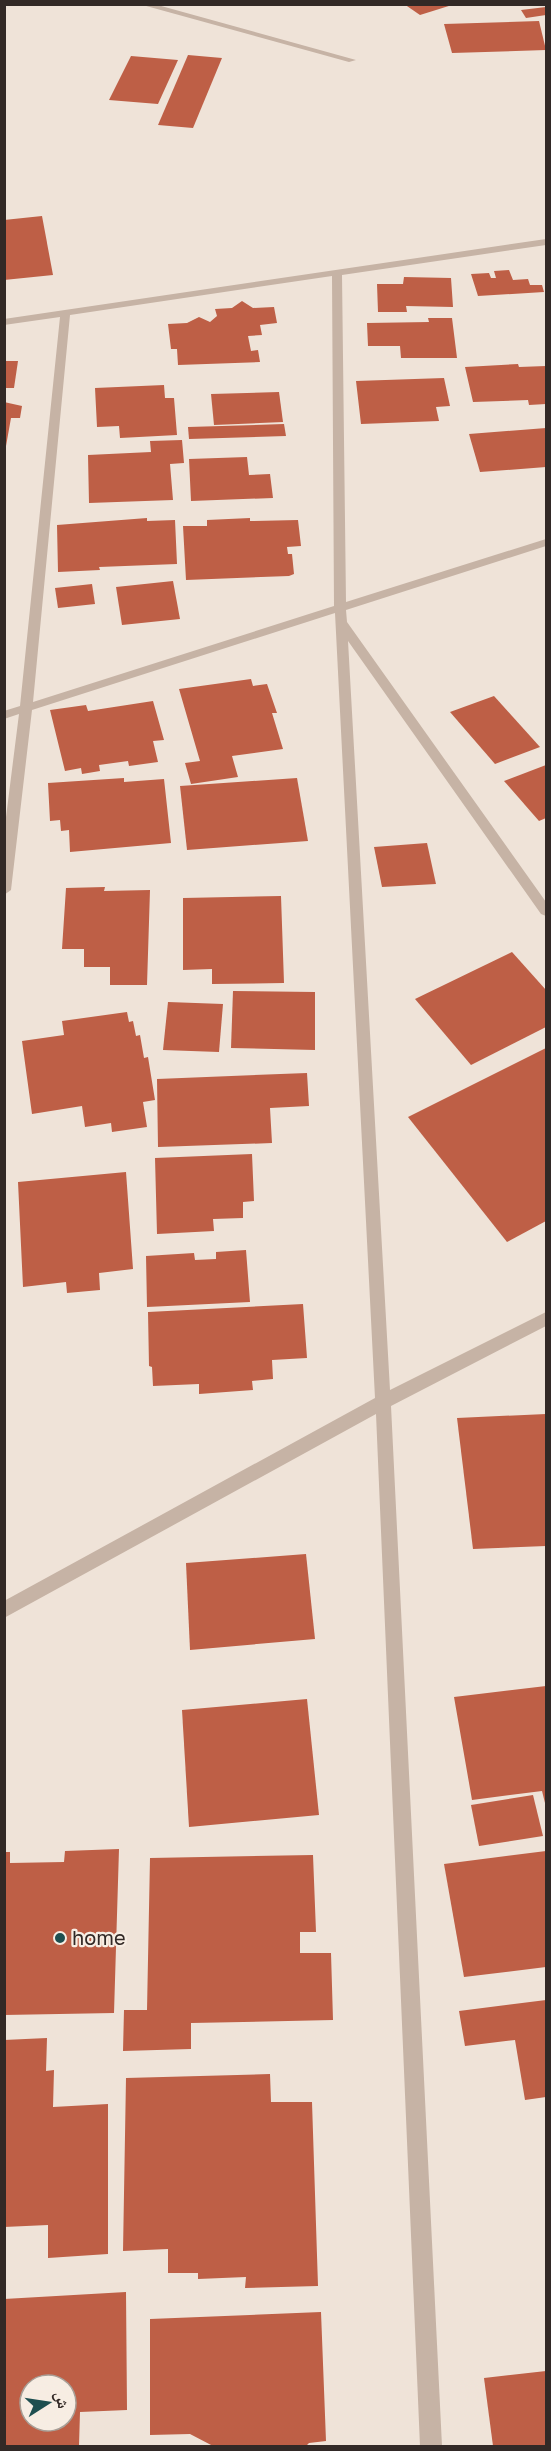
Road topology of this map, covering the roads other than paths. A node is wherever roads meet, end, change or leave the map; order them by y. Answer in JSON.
{"nodes":[{"id":1,"x":143,"y":4,"type":"edge"},
{"id":2,"x":352,"y":60,"type":"dead end"},
{"id":3,"x":546,"y":242,"type":"edge"},
{"id":4,"x":337,"y":272,"type":"junction"},
{"id":5,"x":65,"y":314,"type":"junction"},
{"id":6,"x":4,"y":322,"type":"edge"},
{"id":7,"x":546,"y":542,"type":"edge"},
{"id":8,"x":341,"y":615,"type":"junction"},
{"id":9,"x":26,"y":708,"type":"junction"},
{"id":10,"x":4,"y":715,"type":"edge"},
{"id":11,"x":4,"y":890,"type":"edge"},
{"id":12,"x":546,"y":911,"type":"edge"},
{"id":13,"x":546,"y":1319,"type":"edge"},
{"id":14,"x":383,"y":1401,"type":"junction"},
{"id":15,"x":4,"y":1610,"type":"edge"},
{"id":16,"x":431,"y":2446,"type":"edge"}],
"edges":[{"from":1,"to":2,"type":"street"},
{"from":3,"to":4,"type":"street"},
{"from":4,"to":5,"type":"street"},
{"from":4,"to":8,"type":"street"},
{"from":5,"to":6,"type":"street"},
{"from":5,"to":9,"type":"street"},
{"from":7,"to":8,"type":"street"},
{"from":8,"to":9,"type":"street"},
{"from":8,"to":12,"type":"street"},
{"from":8,"to":14,"type":"street"},
{"from":9,"to":10,"type":"street"},
{"from":9,"to":11,"type":"street"},
{"from":13,"to":14,"type":"street"},
{"from":14,"to":15,"type":"street"},
{"from":14,"to":16,"type":"street"}]}
